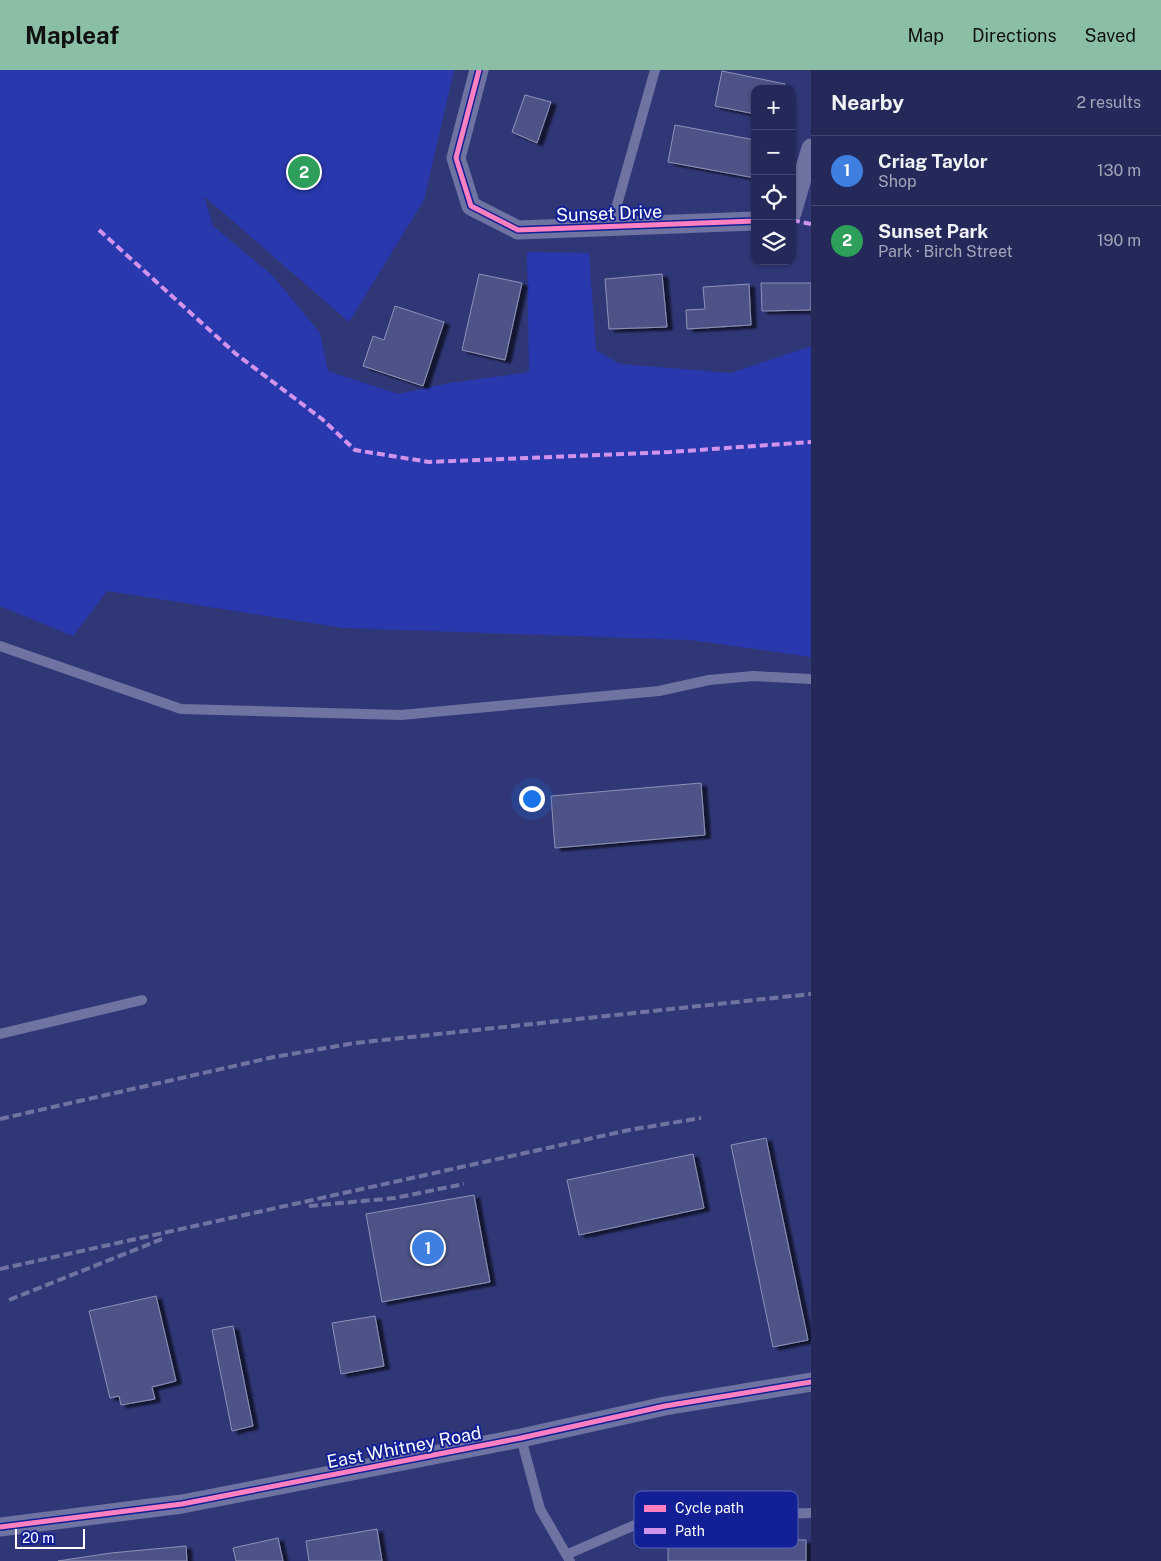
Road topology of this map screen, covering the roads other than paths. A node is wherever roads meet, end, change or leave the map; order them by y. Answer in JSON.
{"nodes":[{"id":1,"x":479,"y":70,"type":"edge"},
{"id":2,"x":655,"y":70,"type":"edge"},
{"id":3,"x":811,"y":148,"type":"edge"},
{"id":4,"x":796,"y":199,"type":"edge"},
{"id":5,"x":751,"y":221,"type":"edge"},
{"id":6,"x":611,"y":226,"type":"junction"},
{"id":7,"x":0,"y":646,"type":"edge"},
{"id":8,"x":811,"y":679,"type":"edge"},
{"id":9,"x":142,"y":1000,"type":"dead end"},
{"id":10,"x":0,"y":1034,"type":"edge"},
{"id":11,"x":811,"y":1382,"type":"edge"},
{"id":12,"x":521,"y":1438,"type":"junction"},
{"id":13,"x":798,"y":1513,"type":"edge"},
{"id":14,"x":811,"y":1513,"type":"edge"},
{"id":15,"x":0,"y":1526,"type":"edge"},
{"id":16,"x":634,"y":1526,"type":"edge"},
{"id":17,"x":569,"y":1558,"type":"edge"}],
"edges":[{"from":1,"to":6,"type":"street","name":"Sunset Drive"},
{"from":2,"to":6,"type":"lane"},
{"from":3,"to":4,"type":"street"},
{"from":5,"to":6,"type":"street","name":"Sunset Drive"},
{"from":7,"to":8,"type":"lane"},
{"from":9,"to":10,"type":"lane"},
{"from":11,"to":12,"type":"street","name":"East Whitney Road"},
{"from":12,"to":15,"type":"street","name":"East Whitney Road"},
{"from":12,"to":17,"type":"lane"},
{"from":13,"to":14,"type":"lane"},
{"from":16,"to":17,"type":"lane"}]}
